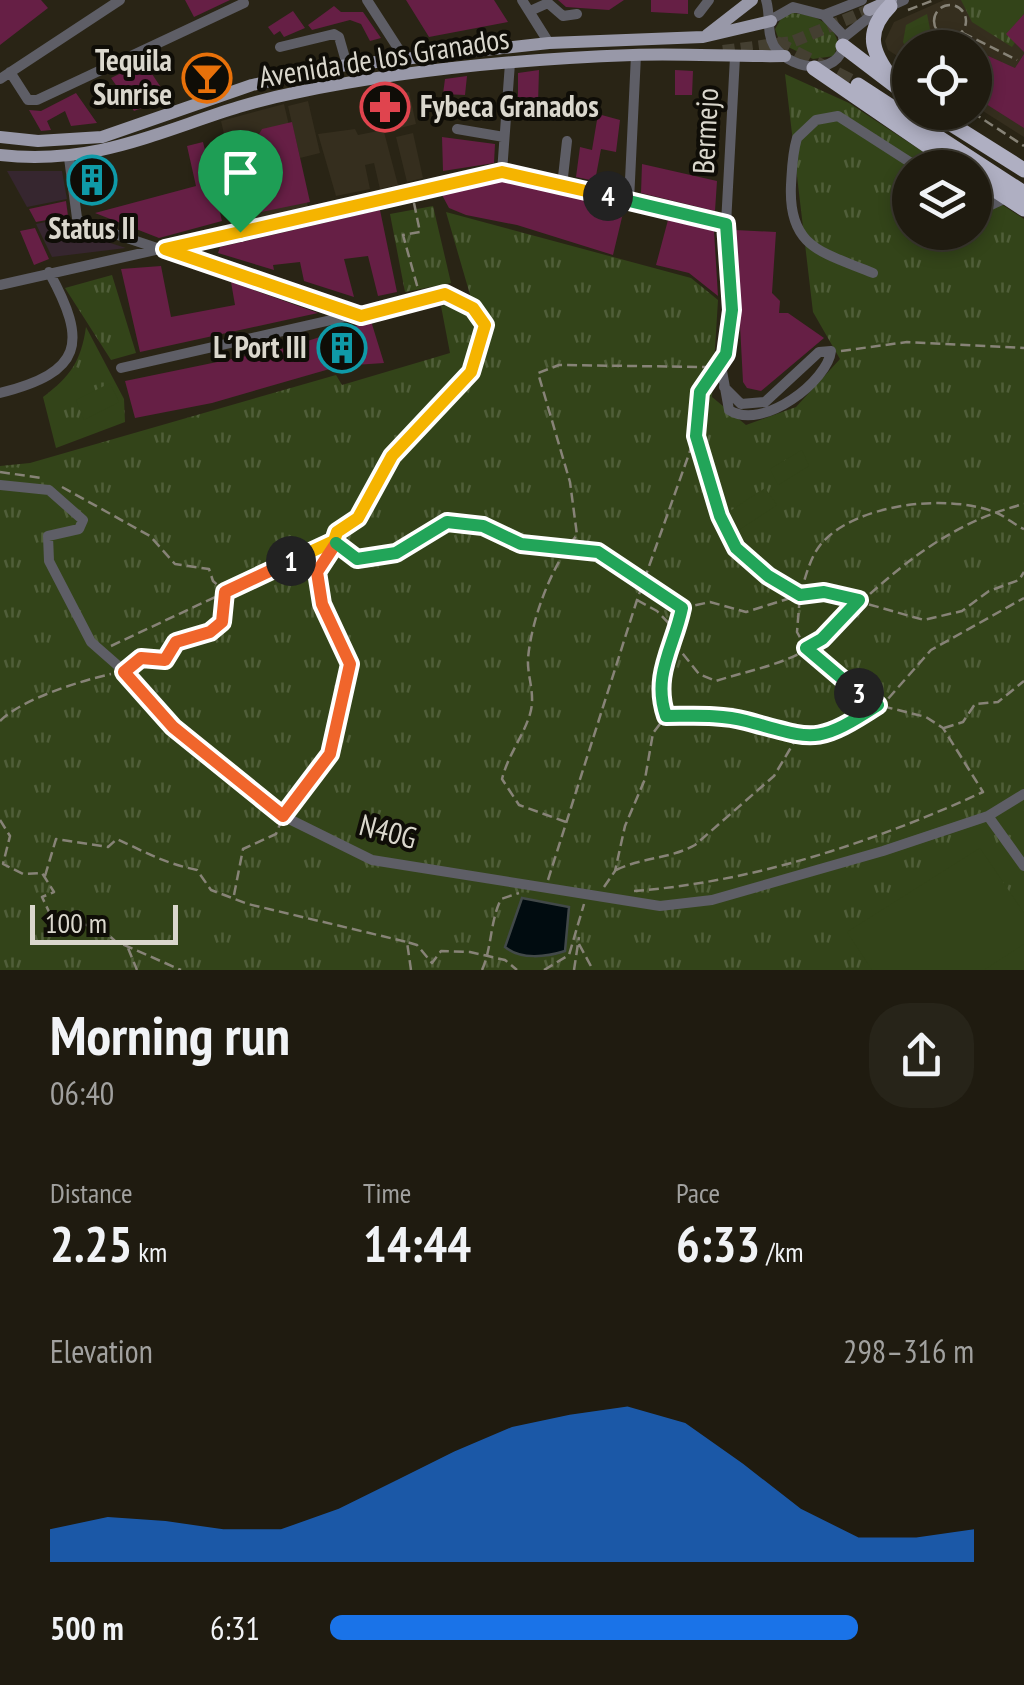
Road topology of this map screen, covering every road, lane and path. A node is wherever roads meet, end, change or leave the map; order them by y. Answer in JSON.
{"nodes":[{"id":1,"x":120,"y":0,"type":"edge"},
{"id":2,"x":367,"y":0,"type":"edge"},
{"id":3,"x":522,"y":0,"type":"edge"},
{"id":4,"x":709,"y":0,"type":"edge"},
{"id":5,"x":752,"y":0,"type":"edge"},
{"id":6,"x":766,"y":0,"type":"edge"},
{"id":7,"x":936,"y":0,"type":"edge"},
{"id":8,"x":244,"y":3,"type":"dead end"},
{"id":9,"x":798,"y":3,"type":"edge"},
{"id":10,"x":866,"y":5,"type":"edge"},
{"id":11,"x":895,"y":5,"type":"edge"},
{"id":12,"x":944,"y":6,"type":"junction"},
{"id":13,"x":530,"y":12,"type":"junction"},
{"id":14,"x":699,"y":12,"type":"dead end"},
{"id":15,"x":577,"y":14,"type":"dead end"},
{"id":16,"x":824,"y":16,"type":"junction"},
{"id":17,"x":772,"y":20,"type":"junction"},
{"id":18,"x":936,"y":30,"type":"edge"},
{"id":19,"x":962,"y":30,"type":"edge"},
{"id":20,"x":704,"y":37,"type":"junction"},
{"id":21,"x":843,"y":42,"type":"junction"},
{"id":22,"x":549,"y":43,"type":"junction"},
{"id":23,"x":280,"y":47,"type":"dead end"},
{"id":24,"x":992,"y":47,"type":"edge"},
{"id":25,"x":710,"y":51,"type":"tunnel mouth"},
{"id":26,"x":636,"y":55,"type":"junction"},
{"id":27,"x":654,"y":55,"type":"junction"},
{"id":28,"x":785,"y":56,"type":"junction"},
{"id":29,"x":735,"y":57,"type":"junction"},
{"id":30,"x":404,"y":59,"type":"junction"},
{"id":31,"x":1017,"y":60,"type":"dead end"},
{"id":32,"x":510,"y":63,"type":"junction"},
{"id":33,"x":348,"y":66,"type":"junction"},
{"id":34,"x":814,"y":68,"type":"junction"},
{"id":35,"x":5,"y":76,"type":"edge"},
{"id":36,"x":892,"y":78,"type":"edge"},
{"id":37,"x":892,"y":83,"type":"edge"},
{"id":38,"x":858,"y":85,"type":"tunnel mouth"},
{"id":39,"x":992,"y":125,"type":"edge"},
{"id":40,"x":458,"y":129,"type":"dead end"},
{"id":41,"x":961,"y":130,"type":"edge"},
{"id":42,"x":504,"y":136,"type":"junction"},
{"id":43,"x":0,"y":137,"type":"edge"},
{"id":44,"x":567,"y":141,"type":"dead end"},
{"id":45,"x":1024,"y":146,"type":"edge"},
{"id":46,"x":934,"y":150,"type":"edge"},
{"id":47,"x":892,"y":151,"type":"edge"},
{"id":48,"x":0,"y":154,"type":"edge"},
{"id":49,"x":63,"y":158,"type":"junction"},
{"id":50,"x":0,"y":162,"type":"edge"},
{"id":51,"x":1024,"y":170,"type":"edge"},
{"id":52,"x":502,"y":172,"type":"junction"},
{"id":53,"x":562,"y":186,"type":"junction"},
{"id":54,"x":992,"y":189,"type":"edge"},
{"id":55,"x":1024,"y":193,"type":"edge"},
{"id":56,"x":412,"y":194,"type":"junction"},
{"id":57,"x":1006,"y":198,"type":"junction"},
{"id":58,"x":629,"y":201,"type":"junction"},
{"id":59,"x":992,"y":205,"type":"edge"},
{"id":60,"x":1024,"y":210,"type":"edge"},
{"id":61,"x":726,"y":224,"type":"junction"},
{"id":62,"x":165,"y":249,"type":"junction"},
{"id":63,"x":49,"y":272,"type":"junction"},
{"id":64,"x":873,"y":273,"type":"dead end"},
{"id":65,"x":0,"y":285,"type":"edge"},
{"id":66,"x":417,"y":287,"type":"dead end"},
{"id":67,"x":445,"y":294,"type":"joint"},
{"id":68,"x":361,"y":316,"type":"junction"},
{"id":69,"x":1024,"y":348,"type":"edge"},
{"id":70,"x":839,"y":352,"type":"dead end"},
{"id":71,"x":726,"y":354,"type":"junction"},
{"id":72,"x":121,"y":368,"type":"dead end"},
{"id":73,"x":723,"y":387,"type":"junction"},
{"id":74,"x":0,"y":393,"type":"edge"},
{"id":75,"x":696,"y":436,"type":"junction"},
{"id":76,"x":0,"y":472,"type":"edge"},
{"id":77,"x":48,"y":481,"type":"dead end"},
{"id":78,"x":0,"y":484,"type":"edge"},
{"id":79,"x":57,"y":486,"type":"dead end"},
{"id":80,"x":1024,"y":504,"type":"edge"},
{"id":81,"x":996,"y":513,"type":"junction"},
{"id":82,"x":1024,"y":529,"type":"edge"},
{"id":83,"x":334,"y":541,"type":"junction"},
{"id":84,"x":566,"y":548,"type":"junction"},
{"id":85,"x":1024,"y":572,"type":"edge"},
{"id":86,"x":646,"y":580,"type":"junction"},
{"id":87,"x":225,"y":592,"type":"junction"},
{"id":88,"x":800,"y":595,"type":"junction"},
{"id":89,"x":1024,"y":598,"type":"edge"},
{"id":90,"x":637,"y":600,"type":"junction"},
{"id":91,"x":859,"y":600,"type":"junction"},
{"id":92,"x":682,"y":608,"type":"junction"},
{"id":93,"x":677,"y":632,"type":"junction"},
{"id":94,"x":806,"y":648,"type":"junction"},
{"id":95,"x":101,"y":651,"type":"junction"},
{"id":96,"x":124,"y":672,"type":"junction"},
{"id":97,"x":1024,"y":682,"type":"edge"},
{"id":98,"x":878,"y":705,"type":"junction"},
{"id":99,"x":666,"y":716,"type":"junction"},
{"id":100,"x":0,"y":721,"type":"edge"},
{"id":101,"x":943,"y":728,"type":"junction"},
{"id":102,"x":797,"y":737,"type":"junction"},
{"id":103,"x":1024,"y":794,"type":"edge"},
{"id":104,"x":283,"y":816,"type":"junction"},
{"id":105,"x":988,"y":816,"type":"junction"},
{"id":106,"x":0,"y":820,"type":"edge"},
{"id":107,"x":566,"y":822,"type":"junction"},
{"id":108,"x":1024,"y":866,"type":"edge"},
{"id":109,"x":615,"y":871,"type":"junction"},
{"id":110,"x":46,"y":876,"type":"junction"},
{"id":111,"x":531,"y":883,"type":"junction"},
{"id":112,"x":546,"y":886,"type":"junction"},
{"id":113,"x":234,"y":895,"type":"junction"},
{"id":114,"x":585,"y":895,"type":"junction"},
{"id":115,"x":579,"y":931,"type":"junction"},
{"id":116,"x":407,"y":942,"type":"junction"},
{"id":117,"x":578,"y":943,"type":"junction"},
{"id":118,"x":128,"y":946,"type":"junction"},
{"id":119,"x":488,"y":958,"type":"junction"},
{"id":120,"x":137,"y":970,"type":"edge"},
{"id":121,"x":182,"y":970,"type":"edge"},
{"id":122,"x":411,"y":970,"type":"edge"},
{"id":123,"x":482,"y":970,"type":"edge"},
{"id":124,"x":517,"y":970,"type":"edge"},
{"id":125,"x":544,"y":970,"type":"edge"},
{"id":126,"x":574,"y":970,"type":"edge"},
{"id":127,"x":593,"y":970,"type":"edge"}],
"edges":[{"from":1,"to":35,"type":"street"},
{"from":2,"to":30,"type":"street"},
{"from":3,"to":13,"type":"street"},
{"from":4,"to":14,"type":"street"},
{"from":5,"to":20,"type":"main road"},
{"from":6,"to":17,"type":"street"},
{"from":7,"to":11,"type":"path"},
{"from":7,"to":12,"type":"path"},
{"from":8,"to":35,"type":"street"},
{"from":9,"to":16,"type":"street"},
{"from":9,"to":17,"type":"street"},
{"from":10,"to":11,"type":"main road"},
{"from":10,"to":16,"type":"street"},
{"from":11,"to":21,"type":"street"},
{"from":11,"to":36,"type":"highway"},
{"from":12,"to":18,"type":"path"},
{"from":12,"to":19,"type":"path"},
{"from":13,"to":15,"type":"street"},
{"from":13,"to":22,"type":"street"},
{"from":16,"to":21,"type":"street"},
{"from":17,"to":20,"type":"main road","name":"Avenida de los Granados"},
{"from":17,"to":28,"type":"street"},
{"from":20,"to":22,"type":"main road","name":"Avenida de los Granados"},
{"from":21,"to":34,"type":"street"},
{"from":21,"to":37,"type":"highway"},
{"from":22,"to":30,"type":"main road","name":"Avenida de los Granados"},
{"from":23,"to":33,"type":"street"},
{"from":24,"to":31,"type":"path"},
{"from":25,"to":27,"type":"main road"},
{"from":26,"to":27,"type":"main road","name":"Avenida de los Granados"},
{"from":26,"to":32,"type":"main road","name":"Avenida de los Granados"},
{"from":26,"to":58,"type":"street"},
{"from":27,"to":29,"type":"main road","name":"Avenida de los Granados"},
{"from":28,"to":29,"type":"main road","name":"Avenida de los Granados"},
{"from":28,"to":34,"type":"street"},
{"from":29,"to":61,"type":"street","name":"Bermejo"},
{"from":30,"to":33,"type":"main road","name":"Avenida de los Granados"},
{"from":32,"to":42,"type":"street"},
{"from":32,"to":49,"type":"main road","name":"Avenida de los Granados"},
{"from":33,"to":43,"type":"main road","name":"Avenida de los Granados"},
{"from":34,"to":46,"type":"highway"},
{"from":38,"to":55,"type":"highway"},
{"from":39,"to":45,"type":"path"},
{"from":40,"to":42,"type":"street"},
{"from":41,"to":51,"type":"highway"},
{"from":42,"to":52,"type":"street"},
{"from":44,"to":53,"type":"street"},
{"from":47,"to":64,"type":"street"},
{"from":48,"to":49,"type":"main road","name":"Avenida de los Granados"},
{"from":49,"to":50,"type":"main road"},
{"from":49,"to":62,"type":"street"},
{"from":52,"to":53,"type":"street"},
{"from":52,"to":56,"type":"street"},
{"from":53,"to":58,"type":"street"},
{"from":54,"to":57,"type":"highway"},
{"from":56,"to":62,"type":"street"},
{"from":56,"to":66,"type":"path"},
{"from":57,"to":59,"type":"street"},
{"from":57,"to":60,"type":"highway"},
{"from":58,"to":61,"type":"street"},
{"from":61,"to":71,"type":"street","name":"Bermejo"},
{"from":62,"to":63,"type":"street"},
{"from":62,"to":68,"type":"street"},
{"from":63,"to":65,"type":"street"},
{"from":63,"to":74,"type":"street"},
{"from":67,"to":68,"type":"street"},
{"from":67,"to":83,"type":"path"},
{"from":68,"to":72,"type":"street"},
{"from":69,"to":70,"type":"path"},
{"from":71,"to":73,"type":"street","name":"Bermejo"},
{"from":71,"to":75,"type":"path"},
{"from":71,"to":84,"type":"path"},
{"from":73,"to":73,"type":"street"},
{"from":75,"to":86,"type":"path"},
{"from":75,"to":88,"type":"path"},
{"from":76,"to":77,"type":"path"},
{"from":78,"to":95,"type":"street","name":"N40G"},
{"from":79,"to":87,"type":"path"},
{"from":80,"to":81,"type":"path"},
{"from":81,"to":82,"type":"path"},
{"from":81,"to":88,"type":"path"},
{"from":81,"to":91,"type":"path"},
{"from":83,"to":84,"type":"path"},
{"from":83,"to":87,"type":"path"},
{"from":83,"to":104,"type":"path"},
{"from":84,"to":86,"type":"path"},
{"from":84,"to":107,"type":"path"},
{"from":85,"to":91,"type":"path"},
{"from":86,"to":90,"type":"path"},
{"from":86,"to":92,"type":"path"},
{"from":87,"to":95,"type":"path"},
{"from":87,"to":96,"type":"path"},
{"from":88,"to":91,"type":"path"},
{"from":88,"to":92,"type":"path"},
{"from":88,"to":94,"type":"path"},
{"from":89,"to":98,"type":"path"},
{"from":90,"to":93,"type":"path"},
{"from":90,"to":107,"type":"path"},
{"from":91,"to":94,"type":"path"},
{"from":92,"to":93,"type":"path"},
{"from":93,"to":94,"type":"path"},
{"from":93,"to":99,"type":"path"},
{"from":94,"to":98,"type":"path"},
{"from":95,"to":96,"type":"street","name":"N40G"},
{"from":96,"to":100,"type":"path"},
{"from":96,"to":104,"type":"street","name":"N40G"},
{"from":97,"to":101,"type":"path"},
{"from":98,"to":101,"type":"path"},
{"from":98,"to":102,"type":"path"},
{"from":99,"to":102,"type":"path"},
{"from":99,"to":109,"type":"path"},
{"from":101,"to":109,"type":"path"},
{"from":102,"to":109,"type":"path"},
{"from":103,"to":105,"type":"street","name":"N40G"},
{"from":104,"to":111,"type":"street","name":"N40G"},
{"from":104,"to":113,"type":"path"},
{"from":105,"to":108,"type":"street"},
{"from":105,"to":114,"type":"street","name":"N40G"},
{"from":106,"to":110,"type":"path"},
{"from":107,"to":112,"type":"path"},
{"from":110,"to":113,"type":"path"},
{"from":110,"to":118,"type":"path"},
{"from":111,"to":112,"type":"street","name":"N40G"},
{"from":111,"to":119,"type":"path"},
{"from":112,"to":114,"type":"street","name":"N40G"},
{"from":113,"to":116,"type":"path"},
{"from":114,"to":115,"type":"path"},
{"from":115,"to":117,"type":"path"},
{"from":115,"to":125,"type":"path"},
{"from":116,"to":119,"type":"path"},
{"from":116,"to":122,"type":"path"},
{"from":117,"to":126,"type":"path"},
{"from":117,"to":127,"type":"path"},
{"from":118,"to":120,"type":"path"},
{"from":118,"to":121,"type":"path"},
{"from":119,"to":123,"type":"path"},
{"from":119,"to":124,"type":"path"}]}
